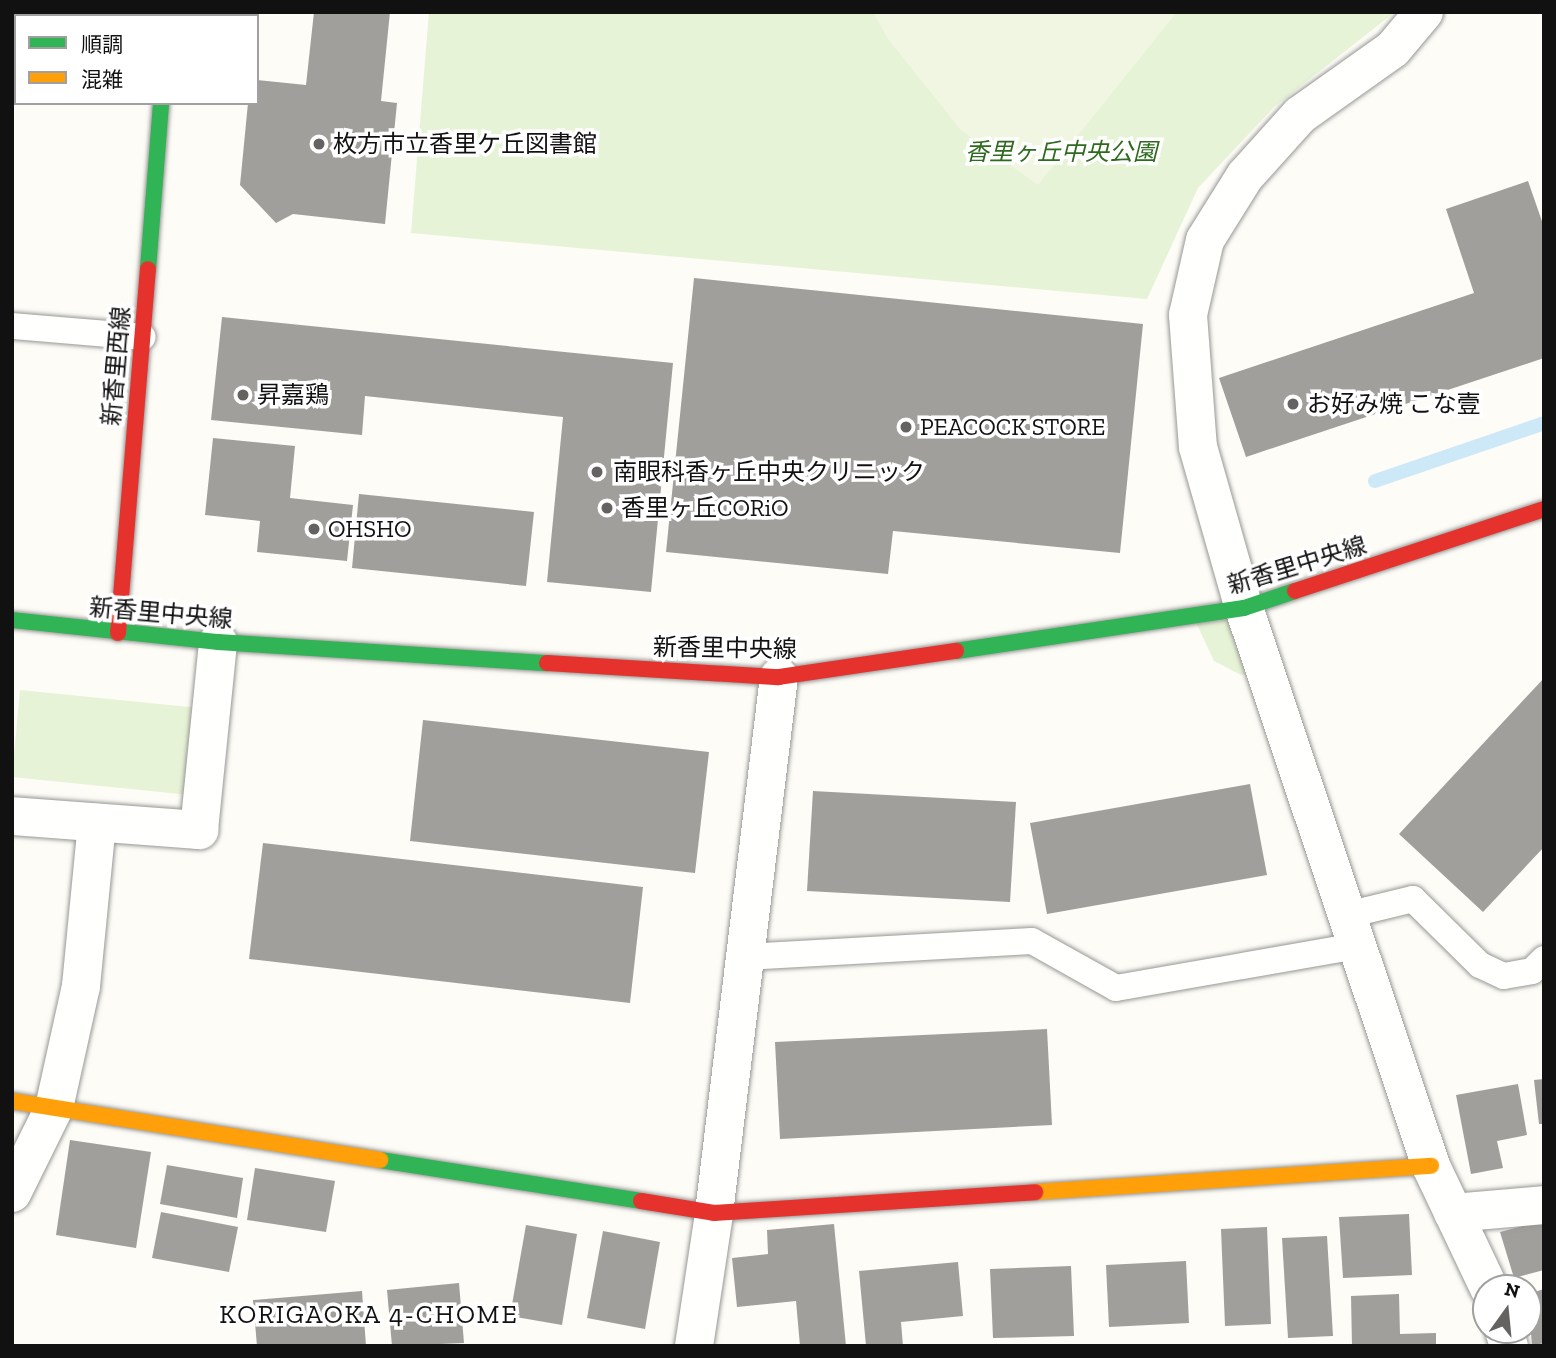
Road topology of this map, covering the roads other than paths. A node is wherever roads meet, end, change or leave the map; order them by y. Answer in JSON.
{"nodes":[{"id":1,"x":1424,"y":12,"type":"edge"},
{"id":2,"x":161,"y":105,"type":"edge"},
{"id":3,"x":12,"y":326,"type":"edge"},
{"id":4,"x":143,"y":337,"type":"junction"},
{"id":5,"x":1544,"y":509,"type":"edge"},
{"id":6,"x":1244,"y":608,"type":"junction"},
{"id":7,"x":13,"y":621,"type":"edge"},
{"id":8,"x":12,"y":628,"type":"edge"},
{"id":9,"x":118,"y":633,"type":"junction"},
{"id":10,"x":218,"y":642,"type":"junction"},
{"id":11,"x":779,"y":677,"type":"junction"},
{"id":12,"x":12,"y":816,"type":"edge"},
{"id":13,"x":97,"y":822,"type":"junction"},
{"id":14,"x":1352,"y":930,"type":"junction"},
{"id":15,"x":745,"y":957,"type":"junction"},
{"id":16,"x":1544,"y":959,"type":"edge"},
{"id":17,"x":12,"y":1101,"type":"edge"},
{"id":18,"x":54,"y":1108,"type":"junction"},
{"id":19,"x":1431,"y":1166,"type":"junction"},
{"id":20,"x":12,"y":1193,"type":"edge"},
{"id":21,"x":1544,"y":1205,"type":"edge"},
{"id":22,"x":714,"y":1213,"type":"junction"},
{"id":23,"x":1453,"y":1213,"type":"junction"},
{"id":24,"x":1482,"y":1274,"type":"edge"},
{"id":25,"x":694,"y":1346,"type":"edge"}],
"edges":[{"from":1,"to":6,"type":"street"},
{"from":2,"to":4,"type":"street","name":"新香里西線"},
{"from":3,"to":4,"type":"lane"},
{"from":4,"to":9,"type":"street","name":"新香里西線"},
{"from":5,"to":6,"type":"street","name":"新香里中央線"},
{"from":6,"to":11,"type":"street","name":"新香里中央線"},
{"from":6,"to":14,"type":"street"},
{"from":7,"to":8,"type":"street"},
{"from":7,"to":9,"type":"street","name":"新香里中央線"},
{"from":9,"to":10,"type":"street","name":"新香里中央線"},
{"from":10,"to":11,"type":"street","name":"新香里中央線"},
{"from":10,"to":13,"type":"street"},
{"from":11,"to":15,"type":"street"},
{"from":12,"to":13,"type":"street"},
{"from":13,"to":18,"type":"street"},
{"from":14,"to":15,"type":"lane"},
{"from":14,"to":16,"type":"lane"},
{"from":14,"to":19,"type":"street"},
{"from":15,"to":22,"type":"street"},
{"from":17,"to":18,"type":"street"},
{"from":18,"to":20,"type":"street"},
{"from":18,"to":22,"type":"street"},
{"from":19,"to":22,"type":"street"},
{"from":19,"to":23,"type":"street"},
{"from":21,"to":23,"type":"street"},
{"from":22,"to":25,"type":"street"},
{"from":23,"to":24,"type":"street"}]}
